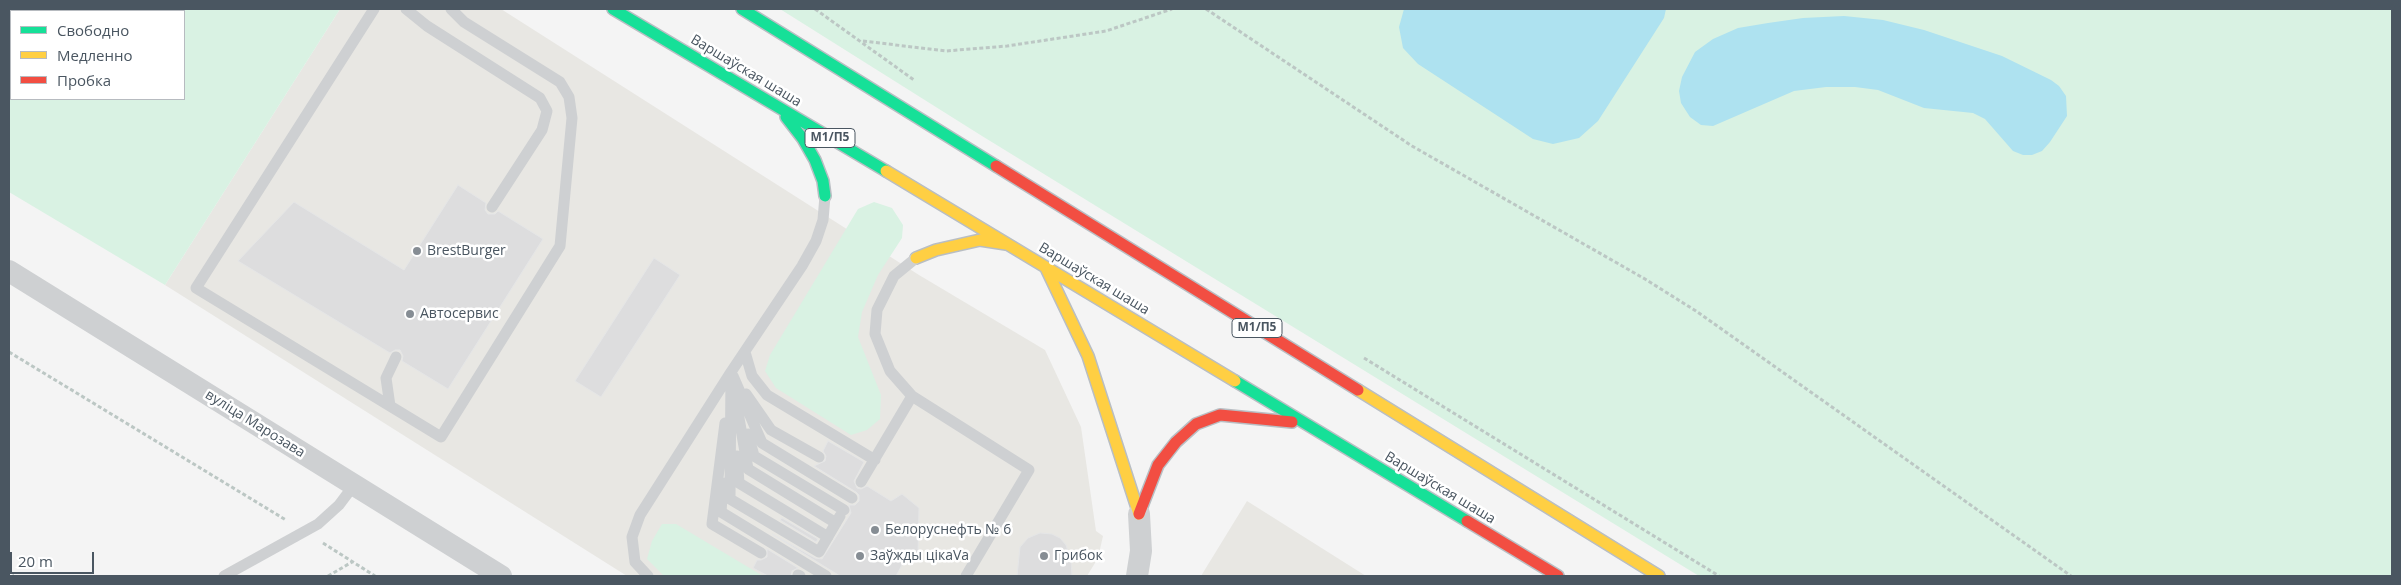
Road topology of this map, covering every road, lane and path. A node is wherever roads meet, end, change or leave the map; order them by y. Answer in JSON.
{"nodes":[{"id":1,"x":374,"y":9,"type":"edge"},
{"id":2,"x":406,"y":9,"type":"edge"},
{"id":3,"x":451,"y":9,"type":"edge"},
{"id":4,"x":613,"y":9,"type":"edge"},
{"id":5,"x":742,"y":9,"type":"edge"},
{"id":6,"x":815,"y":9,"type":"edge"},
{"id":7,"x":1172,"y":9,"type":"edge"},
{"id":8,"x":1206,"y":9,"type":"edge"},
{"id":9,"x":863,"y":41,"type":"junction"},
{"id":10,"x":916,"y":82,"type":"dead end"},
{"id":11,"x":779,"y":108,"type":"junction"},
{"id":12,"x":825,"y":196,"type":"joint"},
{"id":13,"x":492,"y":206,"type":"dead end"},
{"id":14,"x":1010,"y":245,"type":"junction"},
{"id":15,"x":916,"y":258,"type":"joint"},
{"id":16,"x":1046,"y":268,"type":"junction"},
{"id":17,"x":9,"y":271,"type":"edge"},
{"id":18,"x":9,"y":352,"type":"edge"},
{"id":19,"x":745,"y":352,"type":"junction"},
{"id":20,"x":396,"y":357,"type":"dead end"},
{"id":21,"x":731,"y":372,"type":"junction"},
{"id":22,"x":912,"y":396,"type":"junction"},
{"id":23,"x":390,"y":406,"type":"junction"},
{"id":24,"x":1304,"y":424,"type":"junction"},
{"id":25,"x":819,"y":457,"type":"dead end"},
{"id":26,"x":875,"y":460,"type":"junction"},
{"id":27,"x":861,"y":482,"type":"dead end"},
{"id":28,"x":354,"y":485,"type":"junction"},
{"id":29,"x":852,"y":498,"type":"dead end"},
{"id":30,"x":1139,"y":514,"type":"junction"},
{"id":31,"x":305,"y":532,"type":"junction"},
{"id":32,"x":828,"y":537,"type":"junction"},
{"id":33,"x":762,"y":553,"type":"dead end"},
{"id":34,"x":352,"y":562,"type":"junction"},
{"id":35,"x":9,"y":569,"type":"edge"},
{"id":36,"x":13,"y":576,"type":"edge"},
{"id":37,"x":224,"y":576,"type":"edge"},
{"id":38,"x":328,"y":576,"type":"edge"},
{"id":39,"x":375,"y":576,"type":"edge"},
{"id":40,"x":501,"y":576,"type":"edge"},
{"id":41,"x":648,"y":576,"type":"edge"},
{"id":42,"x":826,"y":576,"type":"edge"},
{"id":43,"x":966,"y":576,"type":"edge"},
{"id":44,"x":1137,"y":576,"type":"edge"},
{"id":45,"x":1558,"y":576,"type":"edge"},
{"id":46,"x":1659,"y":576,"type":"edge"},
{"id":47,"x":2071,"y":576,"type":"edge"}],
"edges":[{"from":1,"to":23,"type":"lane"},
{"from":2,"to":13,"type":"lane"},
{"from":3,"to":23,"type":"lane"},
{"from":4,"to":11,"type":"highway","name":"Варшаўская шаша","number":"М1/П5"},
{"from":5,"to":46,"type":"highway","number":"М1/П5"},
{"from":6,"to":9,"type":"path"},
{"from":7,"to":9,"type":"path"},
{"from":8,"to":47,"type":"path"},
{"from":9,"to":10,"type":"path"},
{"from":11,"to":12,"type":"highway"},
{"from":11,"to":14,"type":"highway","name":"Варшаўская шаша","number":"М1/П5"},
{"from":12,"to":19,"type":"lane"},
{"from":14,"to":15,"type":"highway"},
{"from":14,"to":16,"type":"highway","name":"Варшаўская шаша","number":"М1/П5"},
{"from":15,"to":22,"type":"lane"},
{"from":16,"to":24,"type":"highway","name":"Варшаўская шаша","number":"М1/П5"},
{"from":16,"to":30,"type":"highway"},
{"from":17,"to":28,"type":"street","name":"вуліца Марозава"},
{"from":18,"to":31,"type":"path"},
{"from":19,"to":21,"type":"lane"},
{"from":19,"to":26,"type":"lane"},
{"from":20,"to":23,"type":"lane"},
{"from":21,"to":25,"type":"lane"},
{"from":21,"to":29,"type":"lane"},
{"from":21,"to":32,"type":"lane"},
{"from":21,"to":32,"type":"lane"},
{"from":21,"to":32,"type":"lane"},
{"from":21,"to":33,"type":"lane"},
{"from":21,"to":41,"type":"lane"},
{"from":21,"to":42,"type":"lane"},
{"from":22,"to":26,"type":"lane"},
{"from":22,"to":43,"type":"lane"},
{"from":24,"to":30,"type":"highway"},
{"from":24,"to":45,"type":"highway","name":"Варшаўская шаша","number":"М1/П5"},
{"from":26,"to":27,"type":"lane"},
{"from":28,"to":31,"type":"lane"},
{"from":28,"to":40,"type":"street","name":"вуліца Марозава"},
{"from":30,"to":44,"type":"street"},
{"from":31,"to":34,"type":"path"},
{"from":31,"to":37,"type":"lane"},
{"from":34,"to":38,"type":"path"},
{"from":34,"to":39,"type":"path"},
{"from":35,"to":36,"type":"path"}]}
